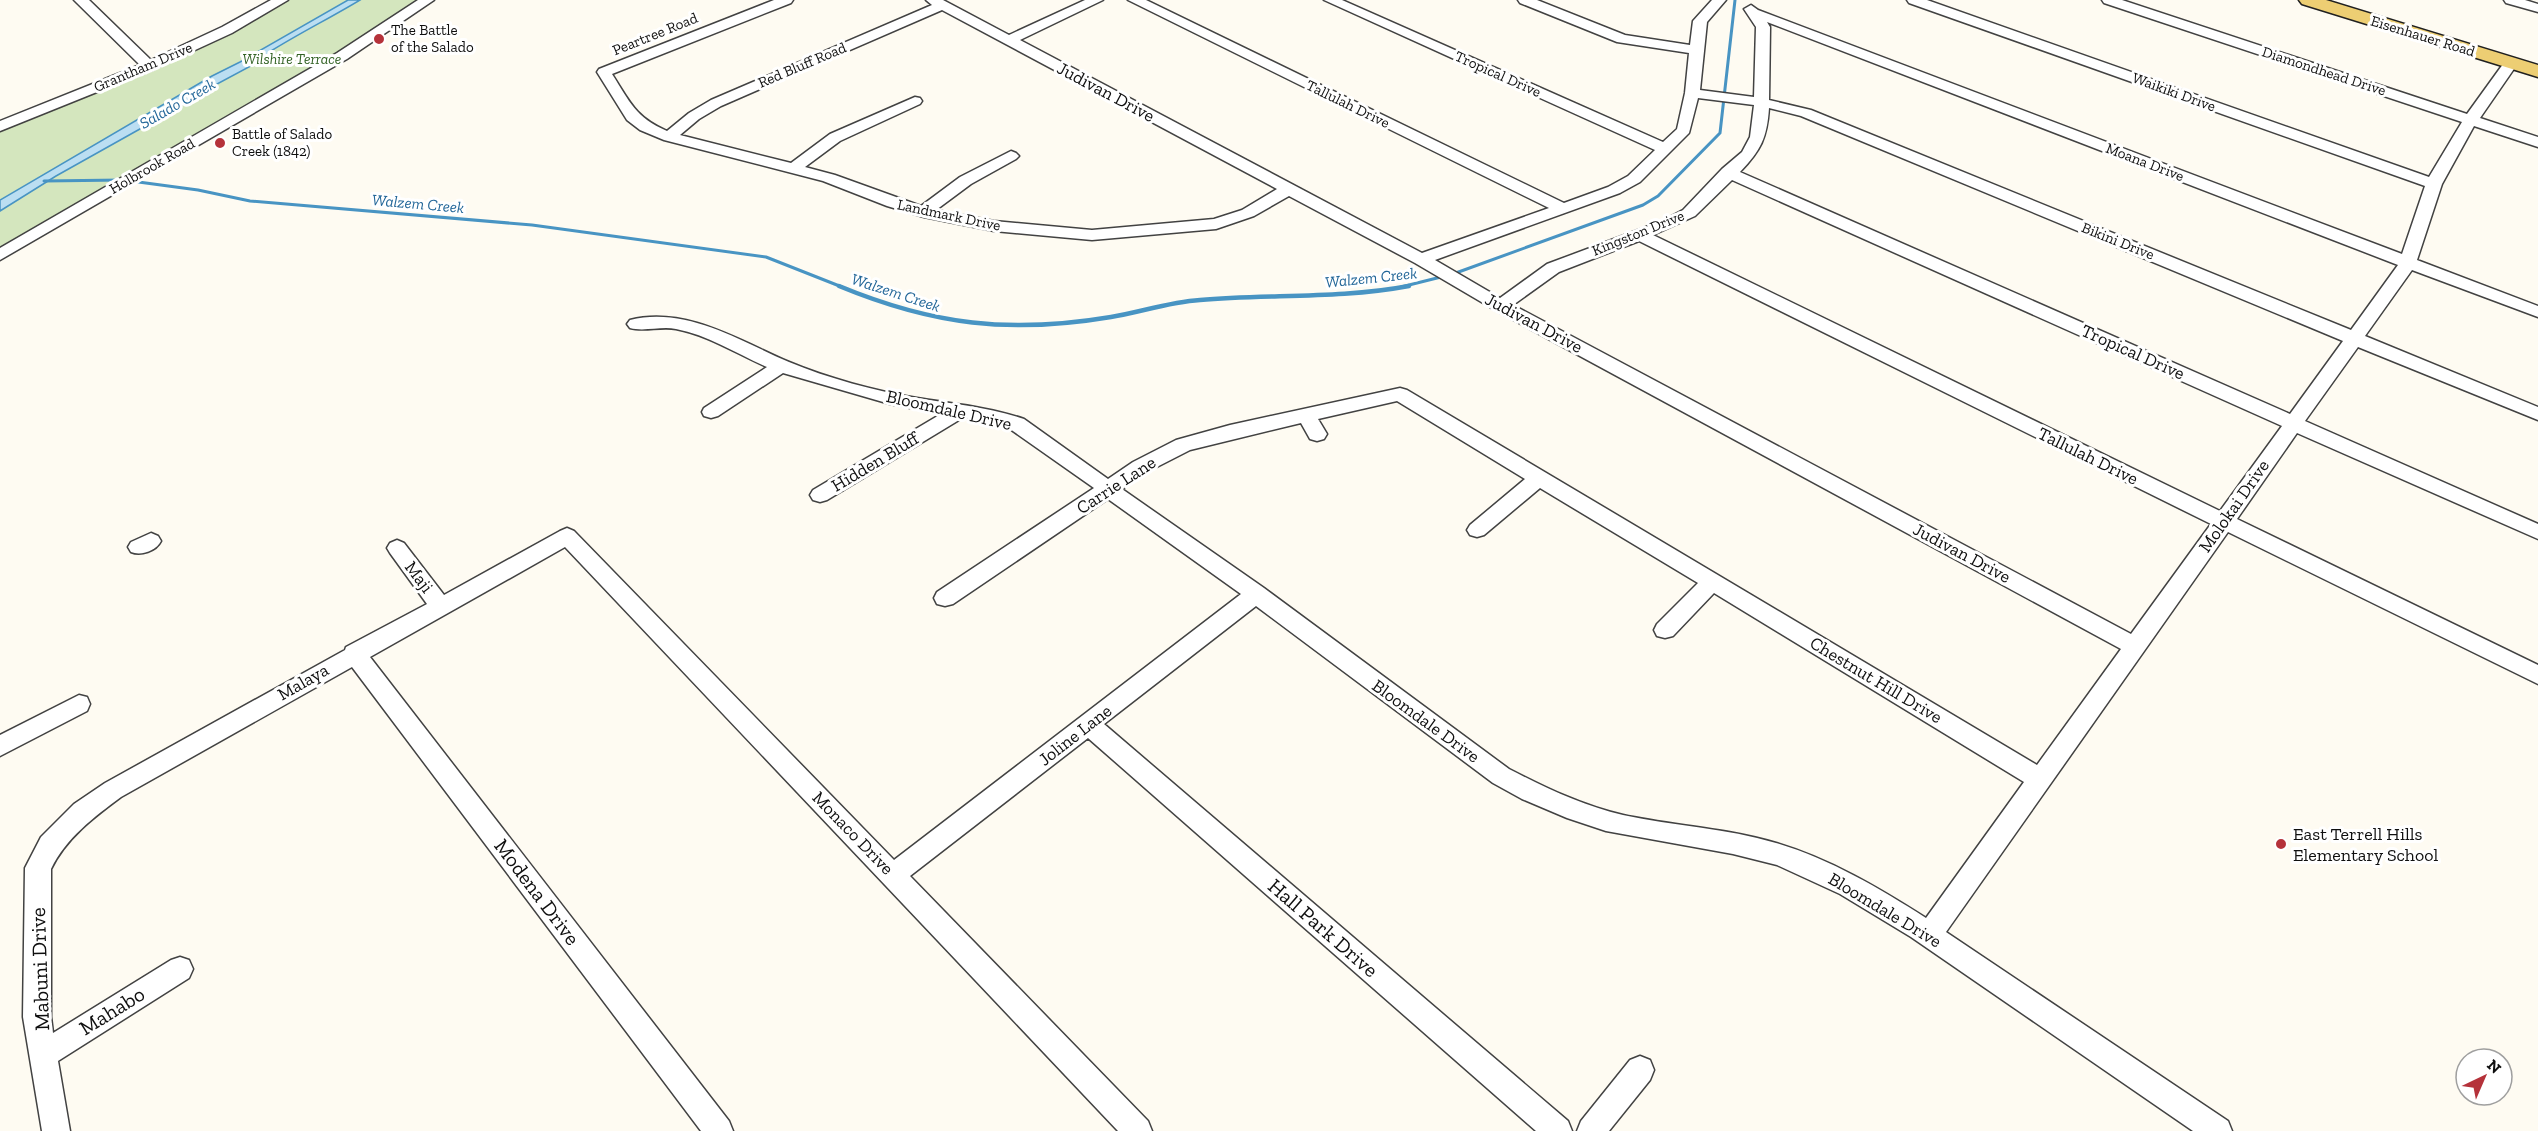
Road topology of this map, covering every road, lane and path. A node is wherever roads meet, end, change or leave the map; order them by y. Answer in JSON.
{"nodes":[{"id":1,"x":81,"y":0,"type":"edge"},
{"id":2,"x":427,"y":0,"type":"edge"},
{"id":3,"x":786,"y":0,"type":"edge"},
{"id":4,"x":1096,"y":0,"type":"edge"},
{"id":5,"x":1135,"y":0,"type":"edge"},
{"id":6,"x":1331,"y":0,"type":"edge"},
{"id":7,"x":1525,"y":0,"type":"edge"},
{"id":8,"x":1719,"y":0,"type":"edge"},
{"id":9,"x":1914,"y":0,"type":"edge"},
{"id":10,"x":2109,"y":0,"type":"edge"},
{"id":11,"x":2308,"y":0,"type":"edge"},
{"id":12,"x":2511,"y":0,"type":"edge"},
{"id":13,"x":274,"y":2,"type":"edge"},
{"id":14,"x":938,"y":3,"type":"edge"},
{"id":15,"x":1750,"y":6,"type":"edge"},
{"id":16,"x":2538,"y":8,"type":"edge"},
{"id":17,"x":1009,"y":40,"type":"junction"},
{"id":18,"x":1698,"y":50,"type":"junction"},
{"id":19,"x":2511,"y":63,"type":"junction"},
{"id":20,"x":149,"y":66,"type":"junction"},
{"id":21,"x":2538,"y":71,"type":"edge"},
{"id":22,"x":604,"y":72,"type":"joint"},
{"id":23,"x":1692,"y":93,"type":"junction"},
{"id":24,"x":915,"y":101,"type":"dead end"},
{"id":25,"x":1761,"y":102,"type":"junction"},
{"id":26,"x":2471,"y":120,"type":"junction"},
{"id":27,"x":0,"y":126,"type":"edge"},
{"id":28,"x":669,"y":137,"type":"junction"},
{"id":29,"x":2538,"y":142,"type":"edge"},
{"id":30,"x":1665,"y":149,"type":"junction"},
{"id":31,"x":1011,"y":156,"type":"dead end"},
{"id":32,"x":794,"y":169,"type":"junction"},
{"id":33,"x":1728,"y":172,"type":"junction"},
{"id":34,"x":2434,"y":184,"type":"junction"},
{"id":35,"x":1289,"y":189,"type":"junction"},
{"id":36,"x":1562,"y":208,"type":"junction"},
{"id":37,"x":924,"y":212,"type":"junction"},
{"id":38,"x":1640,"y":235,"type":"junction"},
{"id":39,"x":0,"y":255,"type":"edge"},
{"id":40,"x":1421,"y":259,"type":"junction"},
{"id":41,"x":2408,"y":263,"type":"junction"},
{"id":42,"x":1502,"y":306,"type":"junction"},
{"id":43,"x":2538,"y":312,"type":"edge"},
{"id":44,"x":636,"y":324,"type":"dead end"},
{"id":45,"x":2355,"y":339,"type":"junction"},
{"id":46,"x":782,"y":365,"type":"junction"},
{"id":47,"x":1400,"y":394,"type":"joint"},
{"id":48,"x":962,"y":410,"type":"junction"},
{"id":49,"x":711,"y":412,"type":"dead end"},
{"id":50,"x":2538,"y":414,"type":"edge"},
{"id":51,"x":1306,"y":415,"type":"junction"},
{"id":52,"x":2293,"y":423,"type":"junction"},
{"id":53,"x":1317,"y":434,"type":"dead end"},
{"id":54,"x":1539,"y":478,"type":"junction"},
{"id":55,"x":1108,"y":488,"type":"junction"},
{"id":56,"x":820,"y":495,"type":"dead end"},
{"id":57,"x":2223,"y":522,"type":"junction"},
{"id":58,"x":1477,"y":530,"type":"dead end"},
{"id":59,"x":2538,"y":532,"type":"edge"},
{"id":60,"x":567,"y":536,"type":"joint"},
{"id":61,"x":397,"y":548,"type":"dead end"},
{"id":62,"x":1712,"y":582,"type":"junction"},
{"id":63,"x":1256,"y":594,"type":"junction"},
{"id":64,"x":945,"y":598,"type":"dead end"},
{"id":65,"x":441,"y":606,"type":"junction"},
{"id":66,"x":1665,"y":630,"type":"dead end"},
{"id":67,"x":2135,"y":646,"type":"junction"},
{"id":68,"x":354,"y":653,"type":"junction"},
{"id":69,"x":2538,"y":675,"type":"edge"},
{"id":70,"x":79,"y":704,"type":"dead end"},
{"id":71,"x":1088,"y":724,"type":"junction"},
{"id":72,"x":0,"y":746,"type":"edge"},
{"id":73,"x":2040,"y":778,"type":"junction"},
{"id":74,"x":50,"y":845,"type":"joint"},
{"id":75,"x":893,"y":875,"type":"junction"},
{"id":76,"x":1929,"y":935,"type":"junction"},
{"id":77,"x":180,"y":969,"type":"dead end"},
{"id":78,"x":44,"y":1054,"type":"junction"},
{"id":79,"x":1640,"y":1070,"type":"dead end"},
{"id":80,"x":56,"y":1131,"type":"edge"},
{"id":81,"x":719,"y":1131,"type":"edge"},
{"id":82,"x":1138,"y":1131,"type":"edge"},
{"id":83,"x":1558,"y":1131,"type":"edge"},
{"id":84,"x":1591,"y":1131,"type":"edge"},
{"id":85,"x":2218,"y":1131,"type":"edge"}],
"edges":[{"from":1,"to":20,"type":"street"},
{"from":2,"to":39,"type":"street","name":"Holbrook Road"},
{"from":3,"to":22,"type":"street","name":"Peartree Road"},
{"from":4,"to":17,"type":"street"},
{"from":5,"to":36,"type":"street","name":"Tallulah Drive"},
{"from":6,"to":30,"type":"street","name":"Tropical Drive"},
{"from":7,"to":18,"type":"street"},
{"from":8,"to":18,"type":"street"},
{"from":9,"to":34,"type":"street","name":"Waikiki Drive"},
{"from":10,"to":26,"type":"street","name":"Diamondhead Drive"},
{"from":11,"to":19,"type":"main road","name":"Eisenhauer Road"},
{"from":12,"to":16,"type":"street"},
{"from":13,"to":20,"type":"street","name":"Grantham Drive"},
{"from":14,"to":17,"type":"street","name":"Judivan Drive"},
{"from":14,"to":28,"type":"street","name":"Red Bluff Road"},
{"from":15,"to":25,"type":"street","name":"Kingston Drive"},
{"from":15,"to":41,"type":"street","name":"Moana Drive"},
{"from":17,"to":35,"type":"street","name":"Judivan Drive"},
{"from":18,"to":23,"type":"street"},
{"from":19,"to":21,"type":"main road","name":"Eisenhauer Road"},
{"from":19,"to":26,"type":"street","name":"Molokai Drive"},
{"from":20,"to":27,"type":"street","name":"Grantham Drive"},
{"from":22,"to":28,"type":"street","name":"Landmark Drive"},
{"from":23,"to":25,"type":"street","name":"Bikini Drive"},
{"from":23,"to":30,"type":"street"},
{"from":24,"to":32,"type":"street"},
{"from":25,"to":33,"type":"street","name":"Kingston Drive"},
{"from":25,"to":45,"type":"street","name":"Bikini Drive"},
{"from":26,"to":29,"type":"street","name":"Diamondhead Drive"},
{"from":26,"to":34,"type":"street","name":"Molokai Drive"},
{"from":28,"to":32,"type":"street","name":"Landmark Drive"},
{"from":30,"to":36,"type":"street"},
{"from":31,"to":37,"type":"street"},
{"from":32,"to":37,"type":"street","name":"Landmark Drive"},
{"from":33,"to":38,"type":"street","name":"Kingston Drive"},
{"from":33,"to":52,"type":"street","name":"Tropical Drive"},
{"from":34,"to":41,"type":"street","name":"Molokai Drive"},
{"from":35,"to":37,"type":"street","name":"Landmark Drive"},
{"from":35,"to":40,"type":"street","name":"Judivan Drive"},
{"from":36,"to":40,"type":"street"},
{"from":38,"to":42,"type":"street","name":"Kingston Drive"},
{"from":38,"to":57,"type":"street","name":"Tallulah Drive"},
{"from":40,"to":42,"type":"street","name":"Judivan Drive"},
{"from":41,"to":43,"type":"street","name":"Moana Drive"},
{"from":41,"to":45,"type":"street","name":"Molokai Drive"},
{"from":42,"to":67,"type":"street","name":"Judivan Drive"},
{"from":44,"to":46,"type":"street","name":"Bloomdale Drive"},
{"from":45,"to":50,"type":"street","name":"Bikini Drive"},
{"from":45,"to":52,"type":"street","name":"Molokai Drive"},
{"from":46,"to":48,"type":"street","name":"Bloomdale Drive"},
{"from":46,"to":49,"type":"street"},
{"from":47,"to":51,"type":"street","name":"Carrie Lane"},
{"from":47,"to":54,"type":"street","name":"Chestnut Hill Drive"},
{"from":48,"to":55,"type":"street","name":"Bloomdale Drive"},
{"from":48,"to":56,"type":"street","name":"Hidden Bluff"},
{"from":51,"to":53,"type":"street"},
{"from":51,"to":55,"type":"street","name":"Carrie Lane"},
{"from":52,"to":57,"type":"street","name":"Molokai Drive"},
{"from":52,"to":59,"type":"street","name":"Tropical Drive"},
{"from":54,"to":58,"type":"street"},
{"from":54,"to":62,"type":"street","name":"Chestnut Hill Drive"},
{"from":55,"to":63,"type":"street","name":"Bloomdale Drive"},
{"from":55,"to":64,"type":"street","name":"Carrie Lane"},
{"from":57,"to":67,"type":"street","name":"Molokai Drive"},
{"from":57,"to":69,"type":"street","name":"Tallulah Drive"},
{"from":60,"to":65,"type":"street","name":"Malaya"},
{"from":60,"to":75,"type":"street","name":"Monaco Drive"},
{"from":61,"to":65,"type":"street","name":"Maji"},
{"from":62,"to":66,"type":"street"},
{"from":62,"to":73,"type":"street","name":"Chestnut Hill Drive"},
{"from":63,"to":71,"type":"street","name":"Joline Lane"},
{"from":63,"to":76,"type":"street","name":"Bloomdale Drive"},
{"from":65,"to":68,"type":"street","name":"Malaya"},
{"from":67,"to":73,"type":"street","name":"Molokai Drive"},
{"from":68,"to":74,"type":"street","name":"Malaya"},
{"from":68,"to":81,"type":"street","name":"Modena Drive"},
{"from":70,"to":72,"type":"street"},
{"from":71,"to":75,"type":"street","name":"Joline Lane"},
{"from":71,"to":83,"type":"street","name":"Hall Park Drive"},
{"from":73,"to":76,"type":"street","name":"Molokai Drive"},
{"from":74,"to":78,"type":"street","name":"Mabuni Drive"},
{"from":75,"to":82,"type":"street","name":"Monaco Drive"},
{"from":76,"to":85,"type":"street","name":"Bloomdale Drive"},
{"from":77,"to":78,"type":"street","name":"Mahabo"},
{"from":78,"to":80,"type":"street","name":"Mabuni Drive"},
{"from":79,"to":84,"type":"street"}]}
